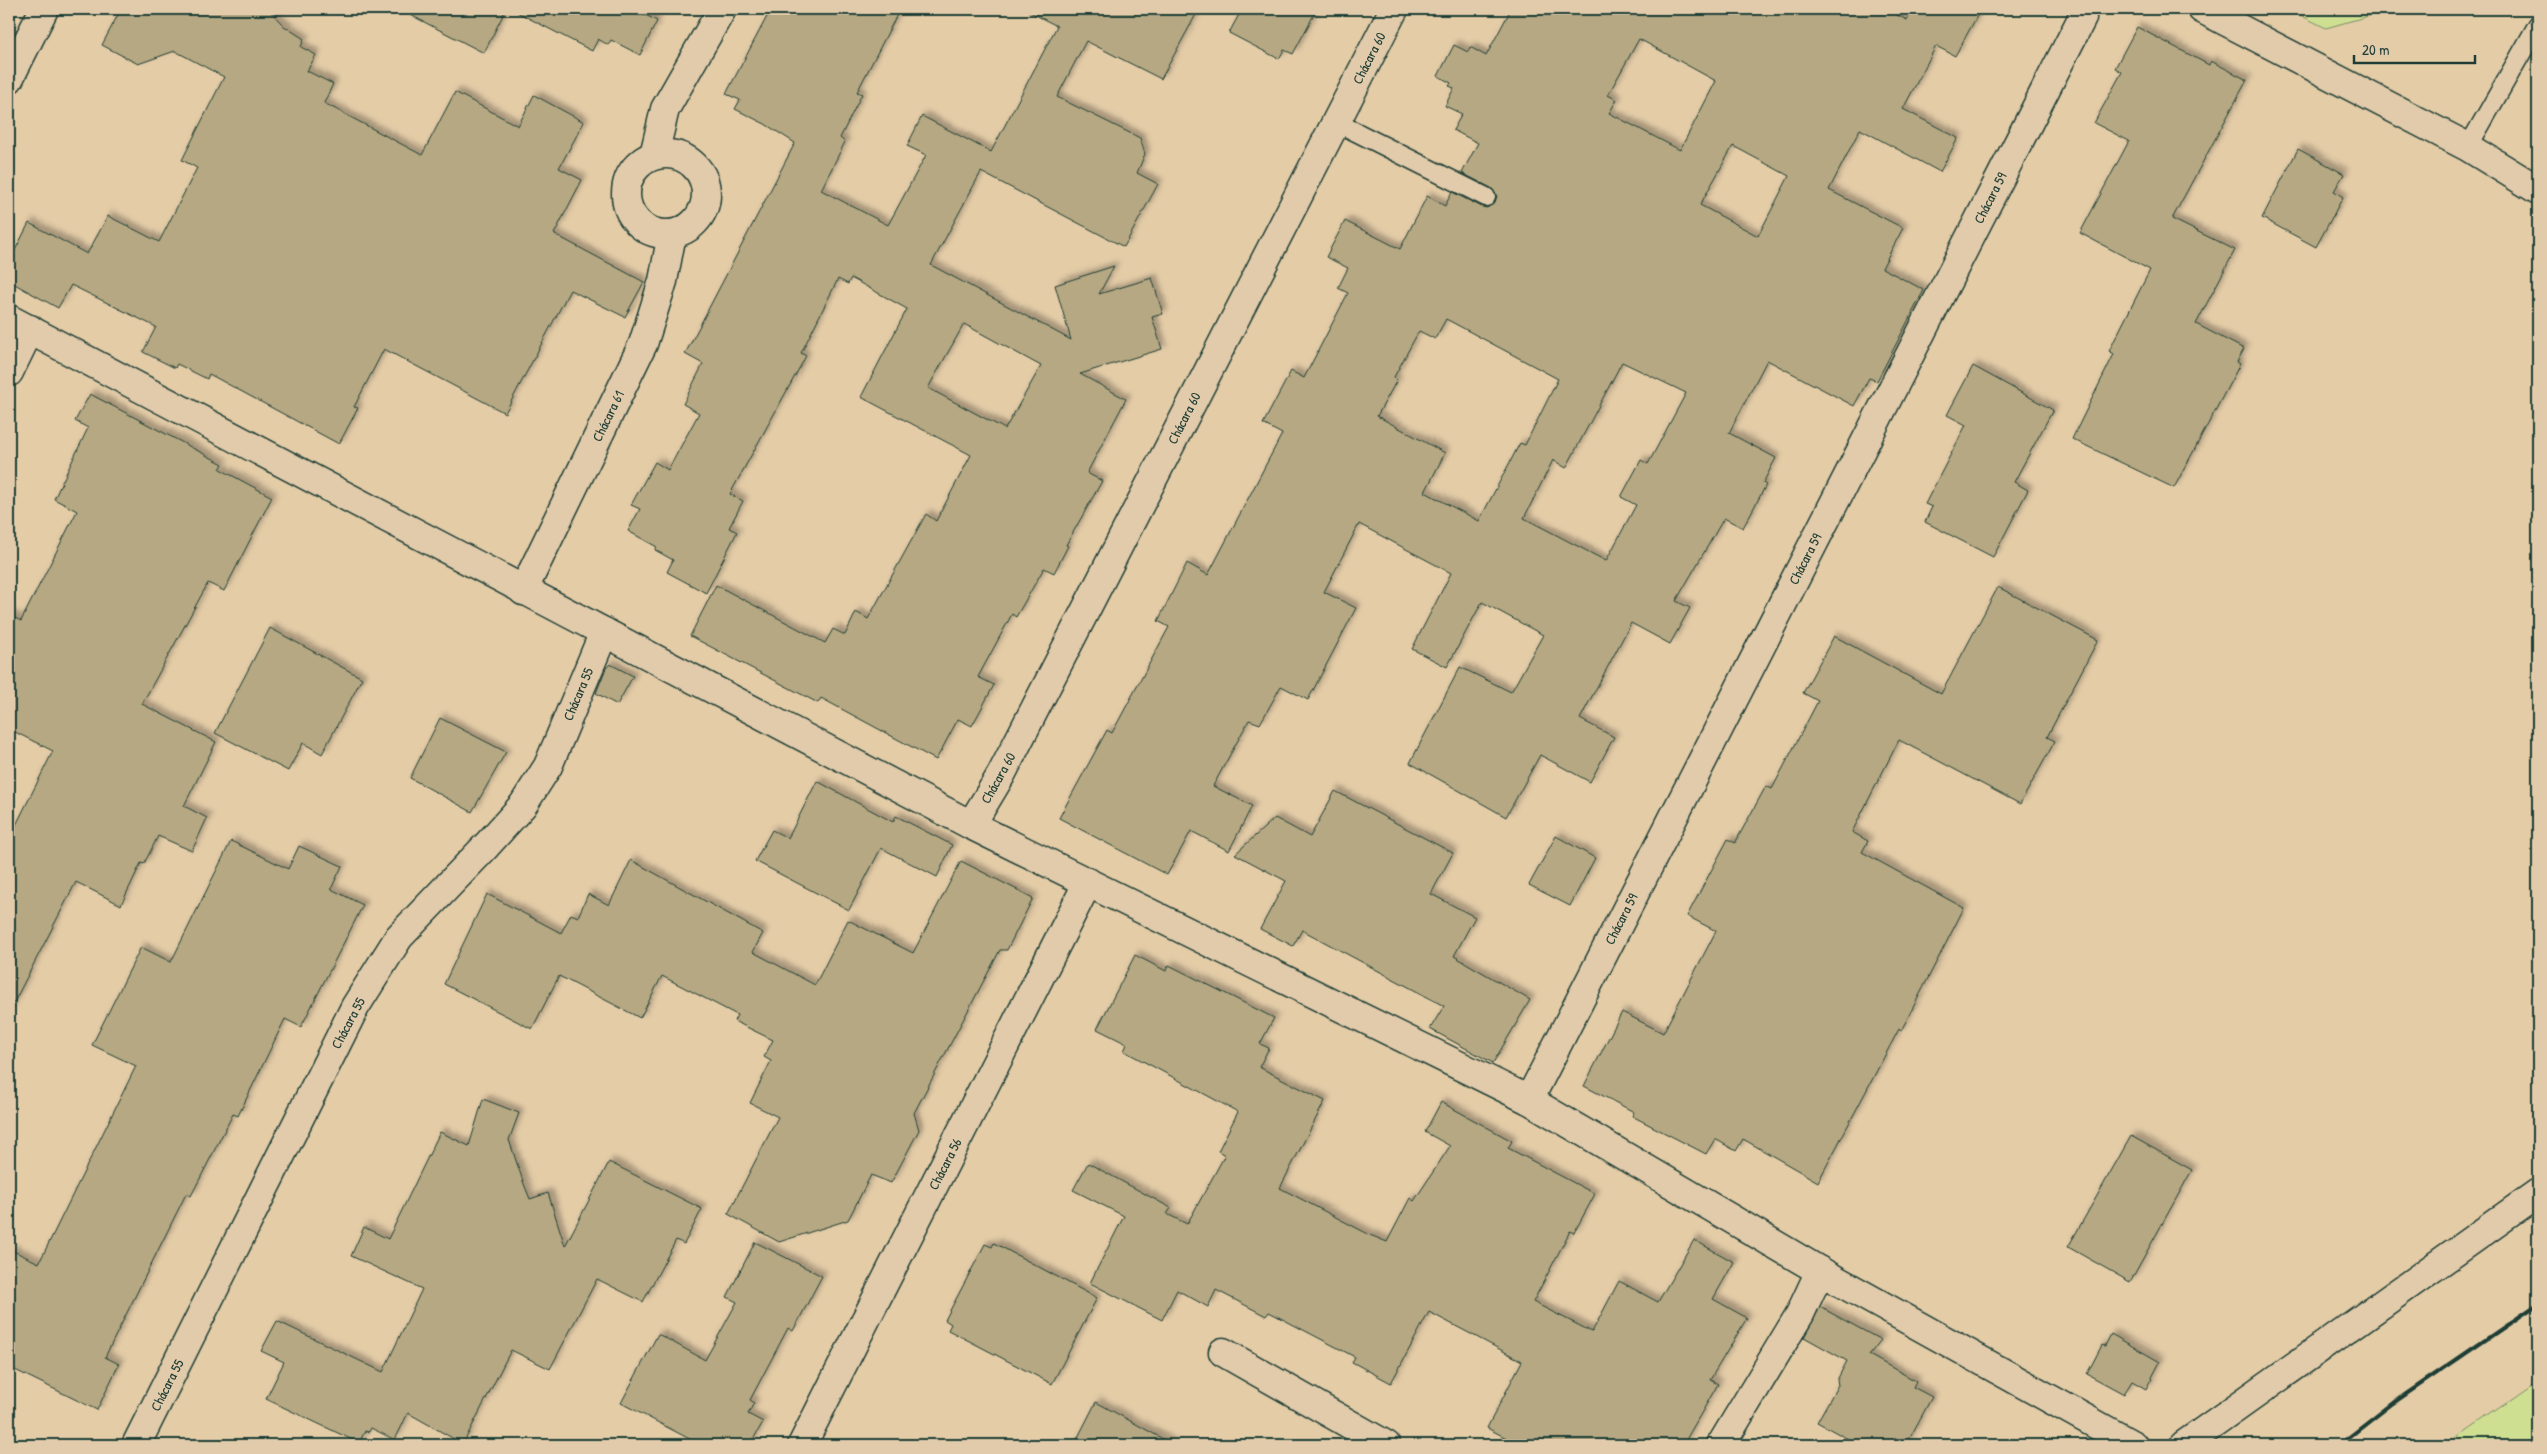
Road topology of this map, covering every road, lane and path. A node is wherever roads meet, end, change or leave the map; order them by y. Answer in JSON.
{"nodes":[{"id":1,"x":44,"y":9,"type":"edge"},
{"id":2,"x":722,"y":9,"type":"edge"},
{"id":3,"x":1394,"y":9,"type":"edge"},
{"id":4,"x":2202,"y":9,"type":"edge"},
{"id":5,"x":2082,"y":18,"type":"dead end"},
{"id":6,"x":2538,"y":24,"type":"edge"},
{"id":7,"x":9,"y":79,"type":"edge"},
{"id":8,"x":1336,"y":122,"type":"junction"},
{"id":9,"x":2468,"y":147,"type":"junction"},
{"id":10,"x":654,"y":155,"type":"junction"},
{"id":11,"x":2538,"y":190,"type":"edge"},
{"id":12,"x":1486,"y":197,"type":"dead end"},
{"id":13,"x":672,"y":234,"type":"junction"},
{"id":14,"x":19,"y":324,"type":"edge"},
{"id":15,"x":9,"y":372,"type":"edge"},
{"id":16,"x":523,"y":591,"type":"junction"},
{"id":17,"x":604,"y":632,"type":"junction"},
{"id":18,"x":971,"y":825,"type":"junction"},
{"id":19,"x":1088,"y":882,"type":"junction"},
{"id":20,"x":1529,"y":1100,"type":"junction"},
{"id":21,"x":2538,"y":1193,"type":"edge"},
{"id":22,"x":1820,"y":1271,"type":"junction"},
{"id":23,"x":1223,"y":1352,"type":"dead end"},
{"id":24,"x":136,"y":1445,"type":"edge"},
{"id":25,"x":802,"y":1445,"type":"edge"},
{"id":26,"x":1386,"y":1445,"type":"edge"},
{"id":27,"x":1720,"y":1445,"type":"edge"},
{"id":28,"x":2133,"y":1445,"type":"edge"},
{"id":29,"x":2184,"y":1445,"type":"edge"}],
"edges":[{"from":1,"to":7,"type":"street"},
{"from":2,"to":10,"type":"street"},
{"from":3,"to":8,"type":"street","name":"Chácara 60"},
{"from":4,"to":9,"type":"street"},
{"from":5,"to":20,"type":"street","name":"Chácara 59"},
{"from":6,"to":9,"type":"lane"},
{"from":8,"to":12,"type":"lane"},
{"from":8,"to":18,"type":"street","name":"Chácara 60"},
{"from":9,"to":11,"type":"street"},
{"from":10,"to":13,"type":"street"},
{"from":10,"to":13,"type":"street"},
{"from":13,"to":16,"type":"street","name":"Chácara 61"},
{"from":14,"to":15,"type":"street"},
{"from":14,"to":16,"type":"street"},
{"from":16,"to":17,"type":"street"},
{"from":17,"to":18,"type":"street"},
{"from":17,"to":24,"type":"street","name":"Chácara 55"},
{"from":18,"to":19,"type":"street"},
{"from":19,"to":20,"type":"street"},
{"from":19,"to":25,"type":"street","name":"Chácara 56"},
{"from":20,"to":22,"type":"street"},
{"from":21,"to":29,"type":"street"},
{"from":22,"to":27,"type":"street"},
{"from":22,"to":28,"type":"street"},
{"from":23,"to":26,"type":"street"}]}
